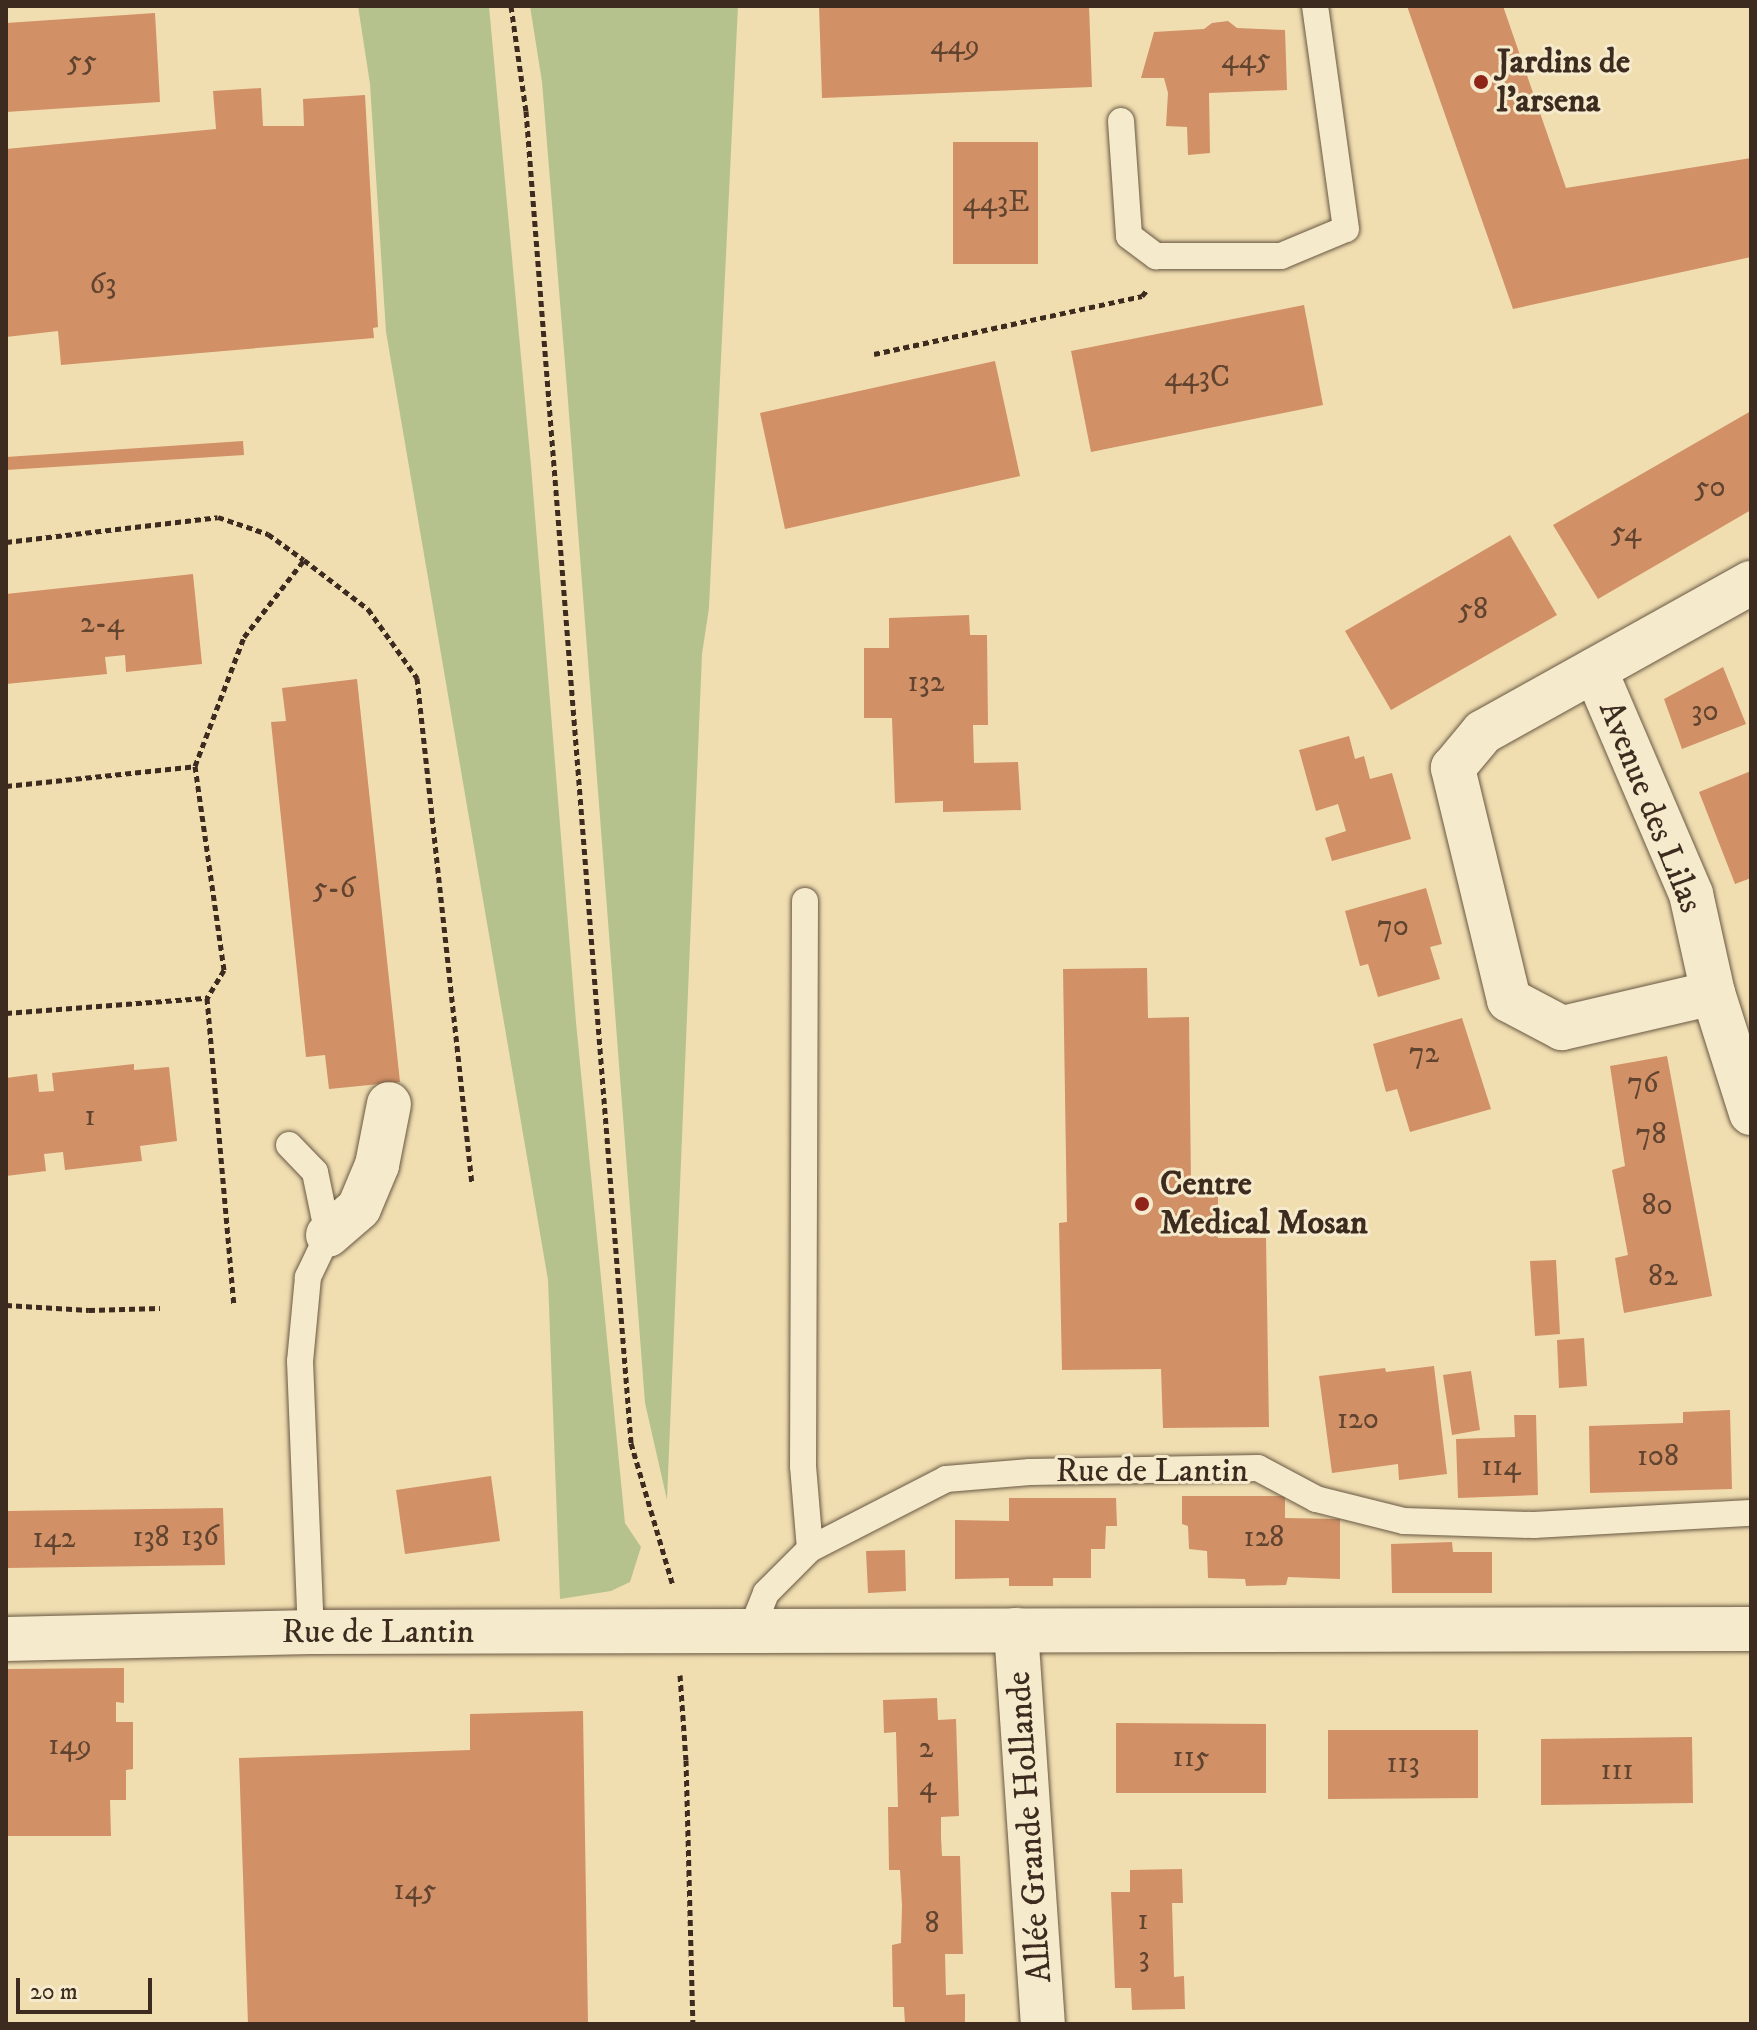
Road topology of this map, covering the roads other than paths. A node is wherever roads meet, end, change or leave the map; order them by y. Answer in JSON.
{"nodes":[{"id":1,"x":1315,"y":6,"type":"edge"},
{"id":2,"x":1121,"y":121,"type":"dead end"},
{"id":3,"x":1751,"y":583,"type":"edge"},
{"id":4,"x":1595,"y":670,"type":"junction"},
{"id":5,"x":805,"y":901,"type":"dead end"},
{"id":6,"x":1713,"y":993,"type":"junction"},
{"id":7,"x":389,"y":1104,"type":"dead end"},
{"id":8,"x":1751,"y":1113,"type":"edge"},
{"id":9,"x":289,"y":1145,"type":"dead end"},
{"id":10,"x":328,"y":1235,"type":"junction"},
{"id":11,"x":1751,"y":1513,"type":"edge"},
{"id":12,"x":810,"y":1549,"type":"junction"},
{"id":13,"x":1751,"y":1629,"type":"edge"},
{"id":14,"x":1016,"y":1630,"type":"junction"},
{"id":15,"x":311,"y":1632,"type":"junction"},
{"id":16,"x":750,"y":1633,"type":"junction"},
{"id":17,"x":6,"y":1639,"type":"edge"},
{"id":18,"x":1043,"y":2024,"type":"edge"}],
"edges":[{"from":1,"to":2,"type":"lane"},
{"from":3,"to":4,"type":"street","name":"Avenue des Lilas"},
{"from":4,"to":6,"type":"street","name":"Avenue des Lilas"},
{"from":4,"to":6,"type":"street","name":"Avenue des Lilas"},
{"from":5,"to":12,"type":"lane"},
{"from":6,"to":8,"type":"street","name":"Avenue des Lilas"},
{"from":7,"to":10,"type":"street"},
{"from":9,"to":10,"type":"lane"},
{"from":10,"to":15,"type":"lane"},
{"from":11,"to":12,"type":"lane","name":"Rue de Lantin"},
{"from":12,"to":16,"type":"lane","name":"Rue de Lantin"},
{"from":13,"to":14,"type":"street","name":"Rue de Lantin"},
{"from":14,"to":16,"type":"street","name":"Rue de Lantin"},
{"from":14,"to":18,"type":"street","name":"Allée Grande Hollande"},
{"from":15,"to":16,"type":"street","name":"Rue de Lantin"},
{"from":15,"to":17,"type":"street","name":"Rue de Lantin"}]}
